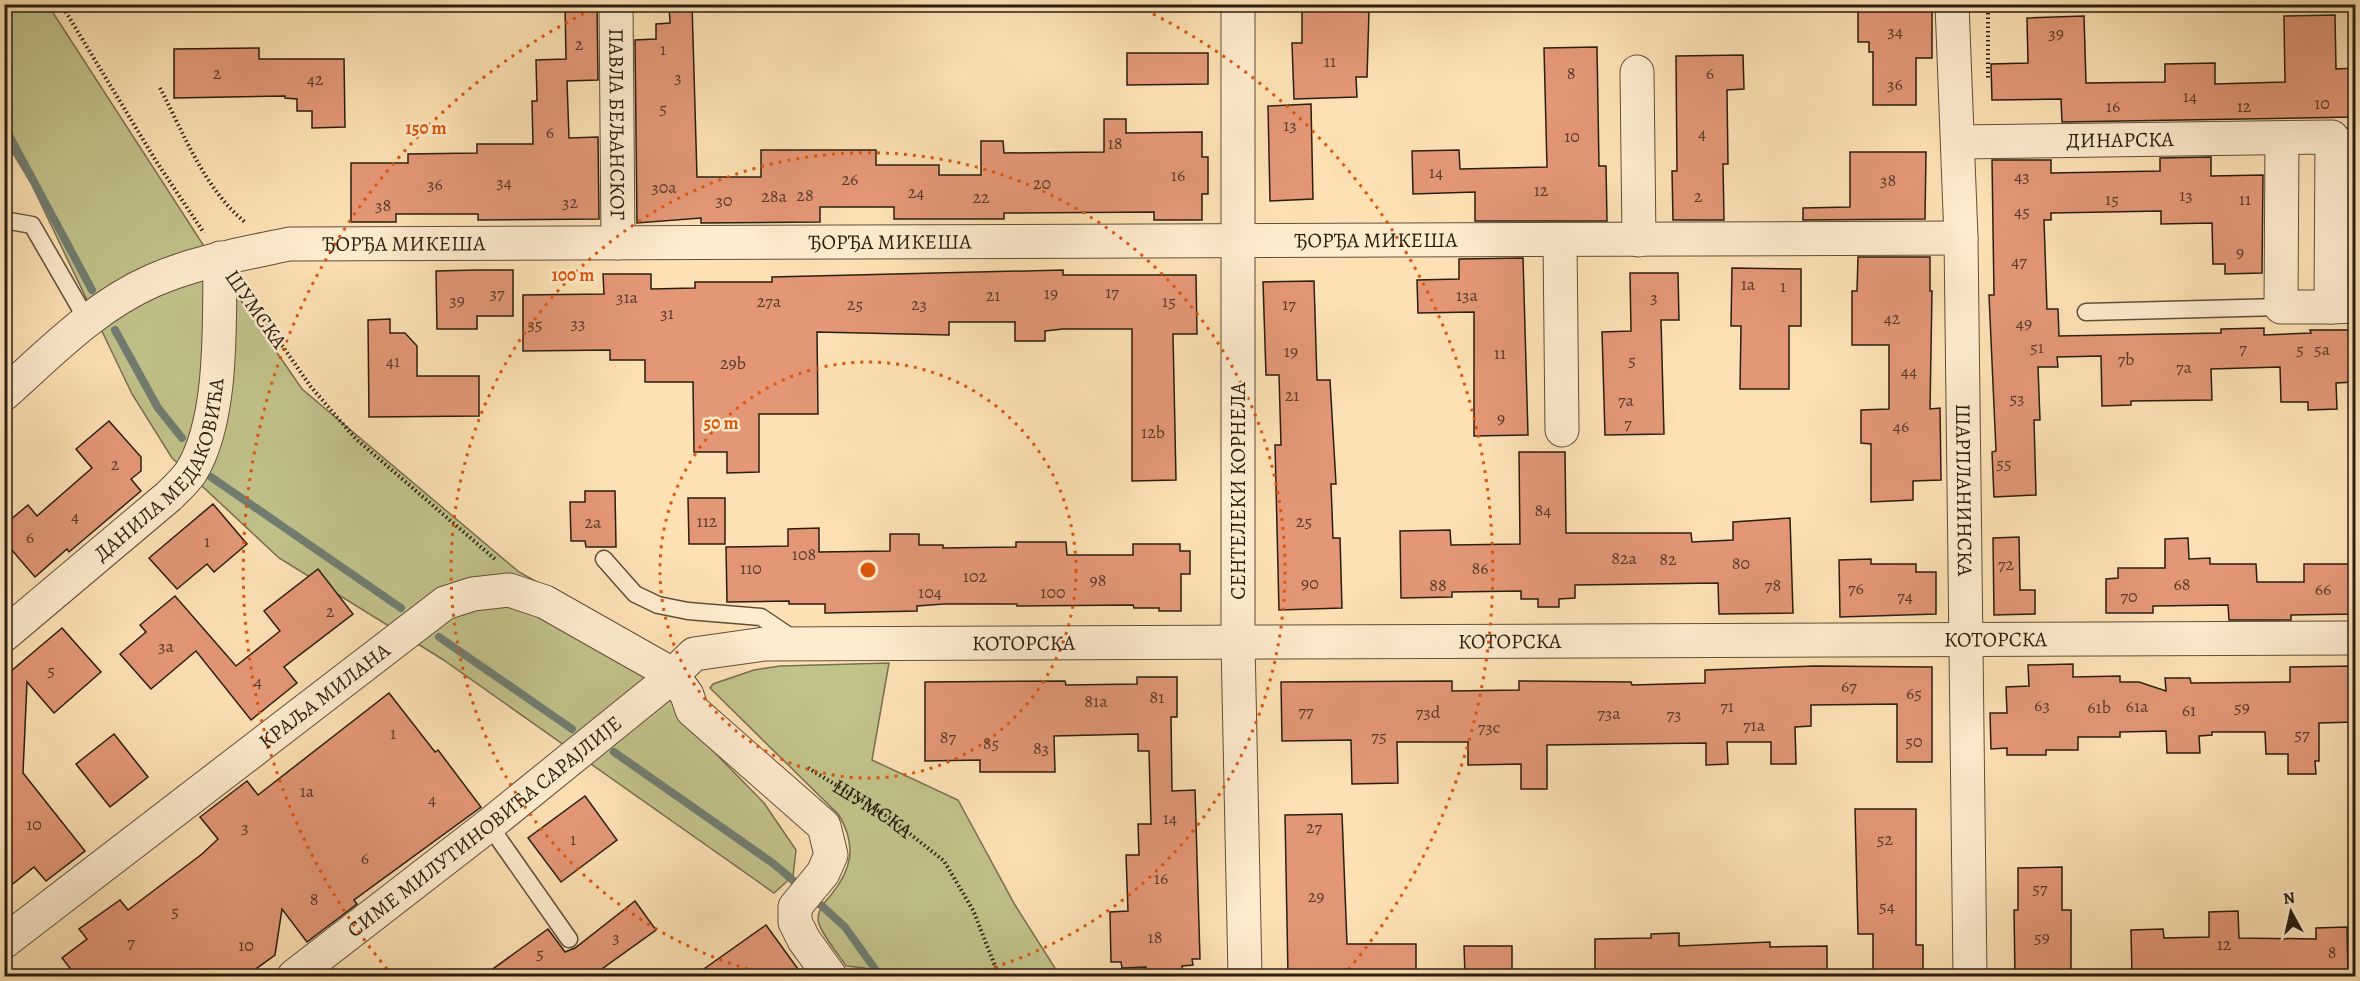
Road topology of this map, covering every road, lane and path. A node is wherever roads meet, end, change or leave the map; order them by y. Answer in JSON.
{"nodes":[{"id":1,"x":61,"y":4,"type":"edge"},
{"id":2,"x":616,"y":4,"type":"edge"},
{"id":3,"x":1238,"y":4,"type":"edge"},
{"id":4,"x":1952,"y":4,"type":"edge"},
{"id":5,"x":1637,"y":72,"type":"dead end"},
{"id":6,"x":160,"y":88,"type":"dead end"},
{"id":7,"x":2344,"y":137,"type":"edge"},
{"id":8,"x":2282,"y":138,"type":"junction"},
{"id":9,"x":1958,"y":142,"type":"junction"},
{"id":10,"x":4,"y":220,"type":"edge"},
{"id":11,"x":1961,"y":237,"type":"junction"},
{"id":12,"x":1238,"y":240,"type":"junction"},
{"id":13,"x":1560,"y":240,"type":"junction"},
{"id":14,"x":1639,"y":240,"type":"junction"},
{"id":15,"x":618,"y":243,"type":"junction"},
{"id":16,"x":288,"y":244,"type":"junction"},
{"id":17,"x":220,"y":258,"type":"junction"},
{"id":18,"x":246,"y":295,"type":"dead end"},
{"id":19,"x":2343,"y":306,"type":"edge"},
{"id":20,"x":2281,"y":307,"type":"junction"},
{"id":21,"x":2086,"y":312,"type":"dead end"},
{"id":22,"x":87,"y":320,"type":"junction"},
{"id":23,"x":4,"y":394,"type":"edge"},
{"id":24,"x":1562,"y":430,"type":"dead end"},
{"id":25,"x":604,"y":559,"type":"dead end"},
{"id":26,"x":507,"y":579,"type":"junction"},
{"id":27,"x":4,"y":635,"type":"edge"},
{"id":28,"x":2355,"y":638,"type":"edge"},
{"id":29,"x":1966,"y":639,"type":"junction"},
{"id":30,"x":1238,"y":643,"type":"junction"},
{"id":31,"x":801,"y":644,"type":"junction"},
{"id":32,"x":672,"y":674,"type":"junction"},
{"id":33,"x":806,"y":767,"type":"dead end"},
{"id":34,"x":489,"y":825,"type":"junction"},
{"id":35,"x":569,"y":939,"type":"dead end"},
{"id":36,"x":4,"y":942,"type":"edge"},
{"id":37,"x":294,"y":976,"type":"edge"},
{"id":38,"x":830,"y":976,"type":"edge"},
{"id":39,"x":999,"y":976,"type":"edge"},
{"id":40,"x":1245,"y":976,"type":"edge"},
{"id":41,"x":1970,"y":976,"type":"edge"}],
"edges":[{"from":1,"to":17,"type":"path","name":"ШУМСКА"},
{"from":2,"to":15,"type":"street","name":"ПАВЛА БЕЉАНСКОГ"},
{"from":3,"to":12,"type":"street","name":"СЕНТЕЛЕКИ КОРНЕЛА"},
{"from":4,"to":9,"type":"street","name":"ШАРПЛАНИНСКА"},
{"from":5,"to":14,"type":"street"},
{"from":6,"to":16,"type":"path"},
{"from":7,"to":8,"type":"street","name":"ДИНАРСКА"},
{"from":7,"to":19,"type":"street","name":"ДИНАРСКА"},
{"from":8,"to":9,"type":"street","name":"ДИНАРСКА"},
{"from":8,"to":20,"type":"street"},
{"from":9,"to":11,"type":"street","name":"ШАРПЛАНИНСКА"},
{"from":10,"to":22,"type":"lane"},
{"from":11,"to":14,"type":"street","name":"ЂОРЂА МИКЕША"},
{"from":11,"to":29,"type":"street","name":"ШАРПЛАНИНСКА"},
{"from":12,"to":13,"type":"street","name":"ЂОРЂА МИКЕША"},
{"from":12,"to":15,"type":"street","name":"ЂОРЂА МИКЕША"},
{"from":12,"to":30,"type":"street","name":"СЕНТЕЛЕКИ КОРНЕЛА"},
{"from":13,"to":14,"type":"street","name":"ЂОРЂА МИКЕША"},
{"from":13,"to":24,"type":"street"},
{"from":15,"to":16,"type":"street","name":"ЂОРЂА МИКЕША"},
{"from":16,"to":17,"type":"street","name":"ЂОРЂА МИКЕША"},
{"from":17,"to":22,"type":"street","name":"ЂОРЂА МИКЕША"},
{"from":17,"to":27,"type":"street","name":"ДАНИЛА МЕДАКОВИЋА"},
{"from":18,"to":26,"type":"path","name":"ШУМСКА"},
{"from":19,"to":20,"type":"street","name":"ДИНАРСКА"},
{"from":20,"to":21,"type":"lane","name":"ДИНАРСКА"},
{"from":22,"to":23,"type":"street","name":"ЂОРЂА МИКЕША"},
{"from":25,"to":31,"type":"lane"},
{"from":26,"to":32,"type":"street","name":"КРАЉА МИЛАНА"},
{"from":26,"to":36,"type":"street","name":"КРАЉА МИЛАНА"},
{"from":28,"to":29,"type":"street","name":"КОТОРСКА"},
{"from":29,"to":30,"type":"street","name":"КОТОРСКА"},
{"from":29,"to":41,"type":"street","name":"ШАРПЛАНИНСКА"},
{"from":30,"to":31,"type":"street","name":"КОТОРСКА"},
{"from":30,"to":40,"type":"street","name":"СЕНТЕЛЕКИ КОРНЕЛА"},
{"from":31,"to":32,"type":"street","name":"КОТОРСКА"},
{"from":32,"to":34,"type":"street","name":"СИМЕ МИЛУТИНОВИЋА САРАЈЛИЈЕ"},
{"from":32,"to":38,"type":"street","name":"ШУМСКА"},
{"from":33,"to":39,"type":"path","name":"ШУМСКА"},
{"from":34,"to":35,"type":"lane"},
{"from":34,"to":37,"type":"street","name":"СИМЕ МИЛУТИНОВИЋА САРАЈЛИЈЕ"}]}
